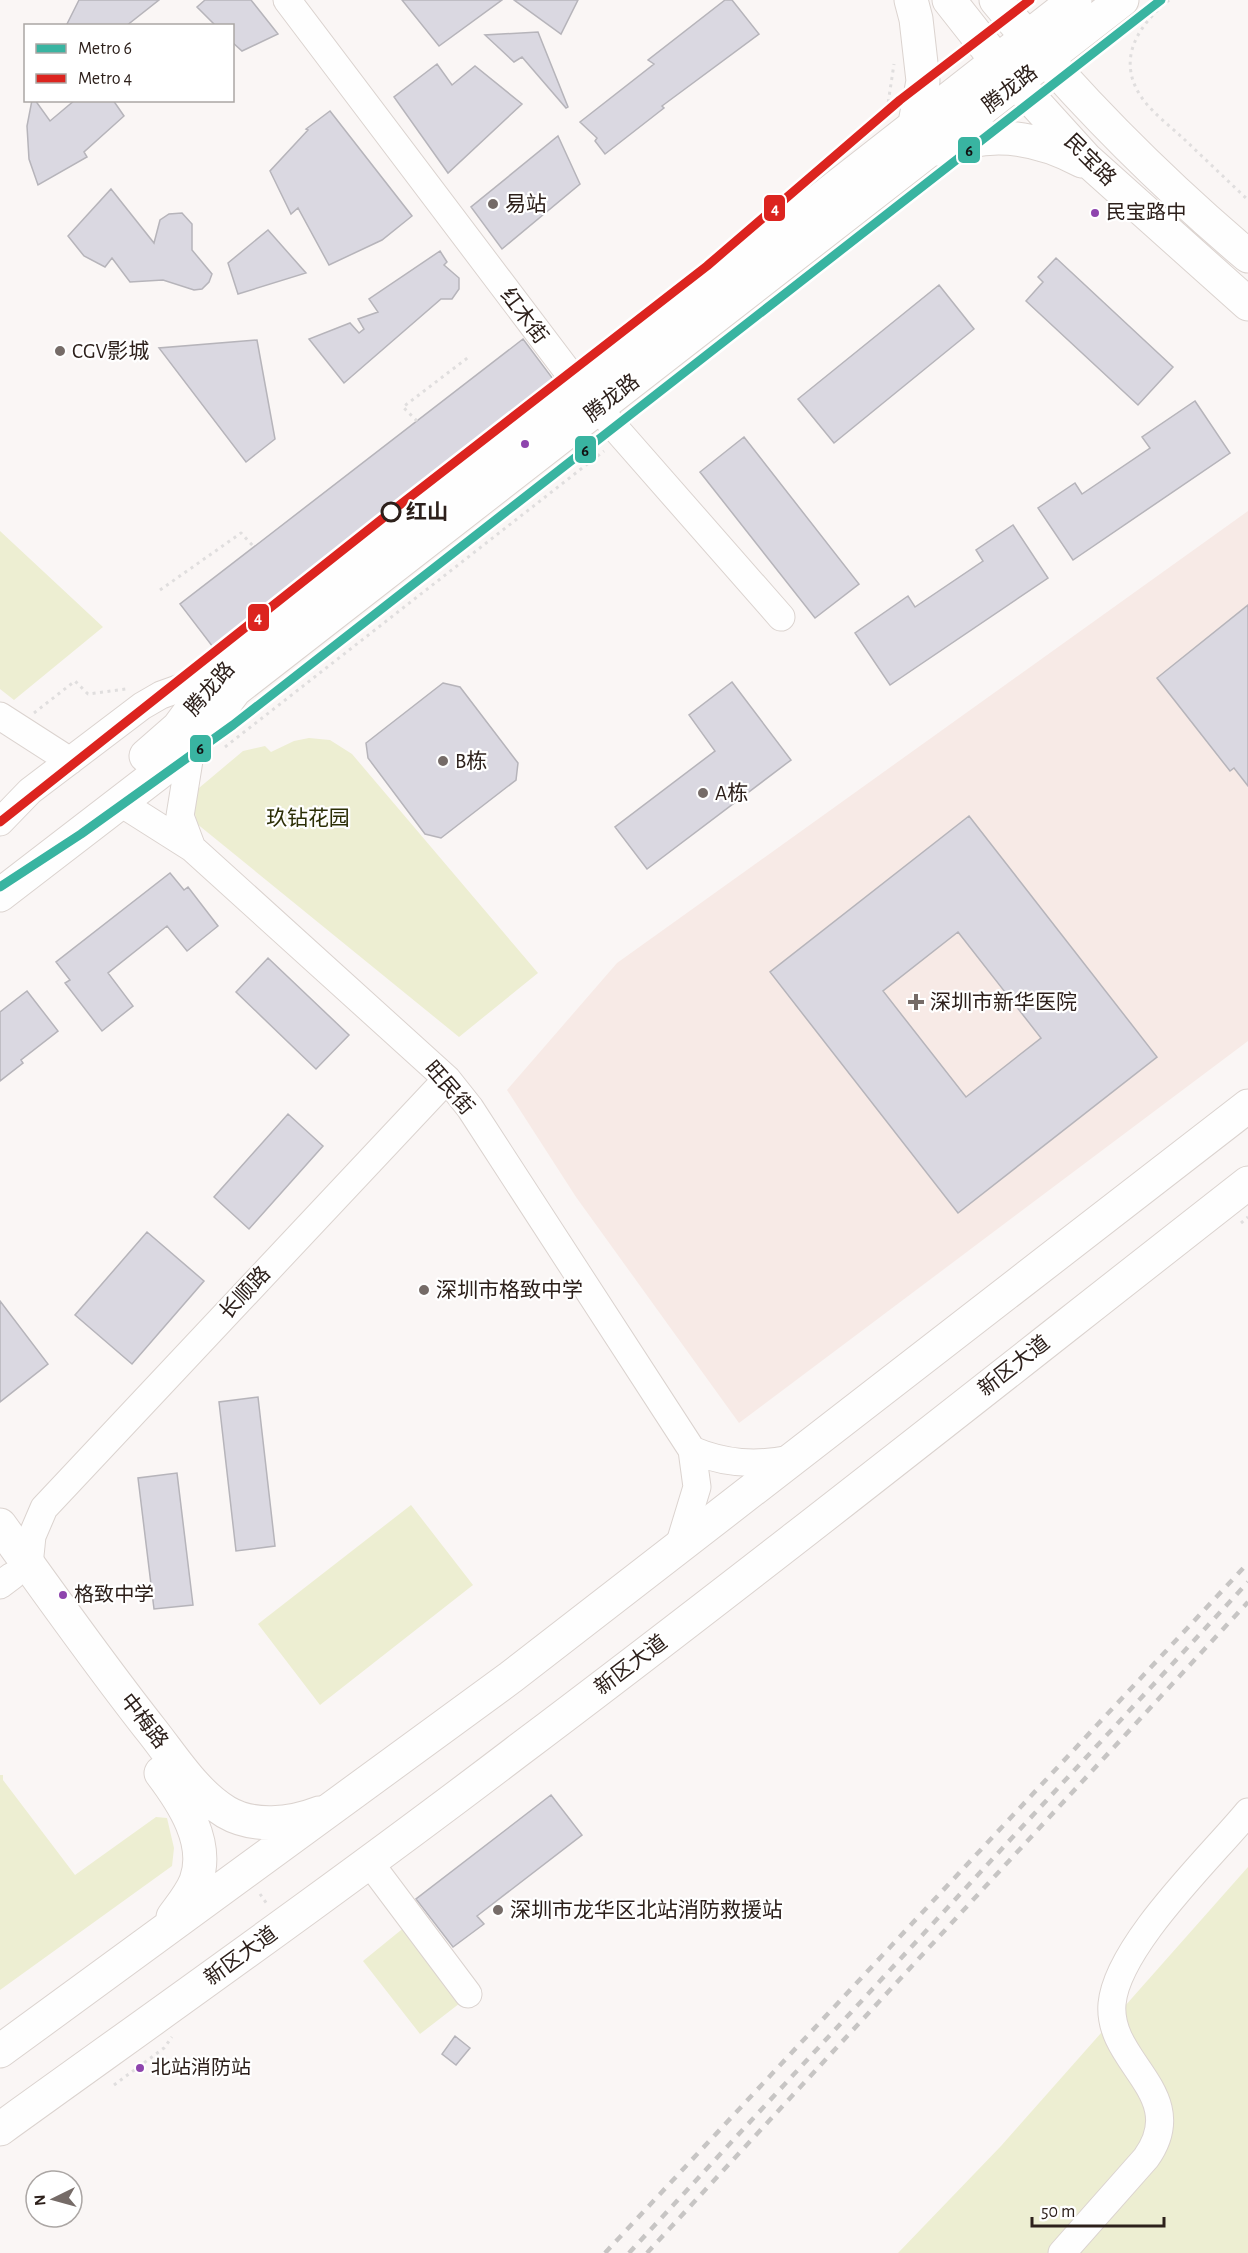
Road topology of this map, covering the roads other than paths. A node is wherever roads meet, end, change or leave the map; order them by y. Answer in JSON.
{"nodes":[{"id":1,"x":287,"y":0,"type":"edge"},
{"id":2,"x":911,"y":0,"type":"edge"},
{"id":3,"x":949,"y":0,"type":"edge"},
{"id":4,"x":996,"y":0,"type":"edge"},
{"id":5,"x":1075,"y":0,"type":"edge"},
{"id":6,"x":1122,"y":0,"type":"edge"},
{"id":7,"x":1037,"y":49,"type":"junction"},
{"id":8,"x":1007,"y":72,"type":"junction"},
{"id":9,"x":914,"y":128,"type":"junction"},
{"id":10,"x":916,"y":163,"type":"junction"},
{"id":11,"x":1101,"y":172,"type":"junction"},
{"id":12,"x":1248,"y":256,"type":"edge"},
{"id":13,"x":1248,"y":304,"type":"edge"},
{"id":14,"x":589,"y":399,"type":"junction"},
{"id":15,"x":781,"y":617,"type":"dead end"},
{"id":16,"x":217,"y":675,"type":"junction"},
{"id":17,"x":0,"y":716,"type":"edge"},
{"id":18,"x":206,"y":749,"type":"junction"},
{"id":19,"x":70,"y":761,"type":"junction"},
{"id":20,"x":121,"y":803,"type":"junction"},
{"id":21,"x":0,"y":822,"type":"edge"},
{"id":22,"x":192,"y":848,"type":"junction"},
{"id":23,"x":0,"y":869,"type":"edge"},
{"id":24,"x":0,"y":895,"type":"edge"},
{"id":25,"x":447,"y":1079,"type":"junction"},
{"id":26,"x":1248,"y":1106,"type":"edge"},
{"id":27,"x":1248,"y":1183,"type":"edge"},
{"id":28,"x":692,"y":1450,"type":"junction"},
{"id":29,"x":791,"y":1459,"type":"junction"},
{"id":30,"x":44,"y":1508,"type":"junction"},
{"id":31,"x":0,"y":1514,"type":"edge"},
{"id":32,"x":0,"y":1525,"type":"edge"},
{"id":33,"x":679,"y":1546,"type":"junction"},
{"id":34,"x":10,"y":1571,"type":"edge"},
{"id":35,"x":340,"y":1804,"type":"junction"},
{"id":36,"x":1248,"y":1812,"type":"edge"},
{"id":37,"x":369,"y":1862,"type":"junction"},
{"id":38,"x":160,"y":1936,"type":"junction"},
{"id":39,"x":468,"y":1994,"type":"dead end"},
{"id":40,"x":0,"y":2051,"type":"edge"},
{"id":41,"x":0,"y":2129,"type":"edge"},
{"id":42,"x":1062,"y":2253,"type":"edge"}],
"edges":[{"from":1,"to":14,"type":"street","name":"红木街"},
{"from":2,"to":9,"type":"main road"},
{"from":3,"to":8,"type":"main road","name":"民宝路"},
{"from":4,"to":7,"type":"main road","name":"民宝路"},
{"from":5,"to":7,"type":"main road","name":"腾龙路"},
{"from":6,"to":7,"type":"main road","name":"腾龙路"},
{"from":7,"to":8,"type":"main road","name":"腾龙路"},
{"from":7,"to":12,"type":"main road","name":"民宝路"},
{"from":8,"to":9,"type":"main road","name":"腾龙路"},
{"from":8,"to":10,"type":"main road","name":"腾龙路"},
{"from":8,"to":11,"type":"main road","name":"民宝路"},
{"from":9,"to":14,"type":"main road","name":"腾龙路"},
{"from":10,"to":11,"type":"main road"},
{"from":10,"to":14,"type":"main road","name":"腾龙路"},
{"from":11,"to":13,"type":"main road","name":"民宝路"},
{"from":14,"to":15,"type":"street","name":"红木街"},
{"from":14,"to":16,"type":"main road","name":"腾龙路"},
{"from":14,"to":18,"type":"main road","name":"腾龙路"},
{"from":16,"to":19,"type":"street"},
{"from":16,"to":23,"type":"main road","name":"腾龙路"},
{"from":17,"to":19,"type":"street"},
{"from":18,"to":20,"type":"main road","name":"腾龙路"},
{"from":18,"to":22,"type":"street"},
{"from":19,"to":21,"type":"street"},
{"from":20,"to":22,"type":"street","name":"旺民街"},
{"from":20,"to":24,"type":"main road","name":"腾龙路"},
{"from":22,"to":25,"type":"street","name":"旺民街"},
{"from":25,"to":28,"type":"street","name":"旺民街"},
{"from":25,"to":30,"type":"street","name":"长顺路"},
{"from":26,"to":29,"type":"main road"},
{"from":27,"to":37,"type":"main road","name":"新区大道"},
{"from":28,"to":29,"type":"street"},
{"from":28,"to":33,"type":"street"},
{"from":29,"to":33,"type":"main road"},
{"from":30,"to":31,"type":"street"},
{"from":30,"to":34,"type":"street"},
{"from":32,"to":34,"type":"main road","name":"中梅路"},
{"from":33,"to":35,"type":"main road"},
{"from":34,"to":35,"type":"main road","name":"中梅路"},
{"from":34,"to":38,"type":"main road","name":"中梅路"},
{"from":35,"to":38,"type":"main road"},
{"from":36,"to":42,"type":"street"},
{"from":37,"to":39,"type":"street"},
{"from":37,"to":41,"type":"main road","name":"新区大道"},
{"from":38,"to":40,"type":"main road"}]}
